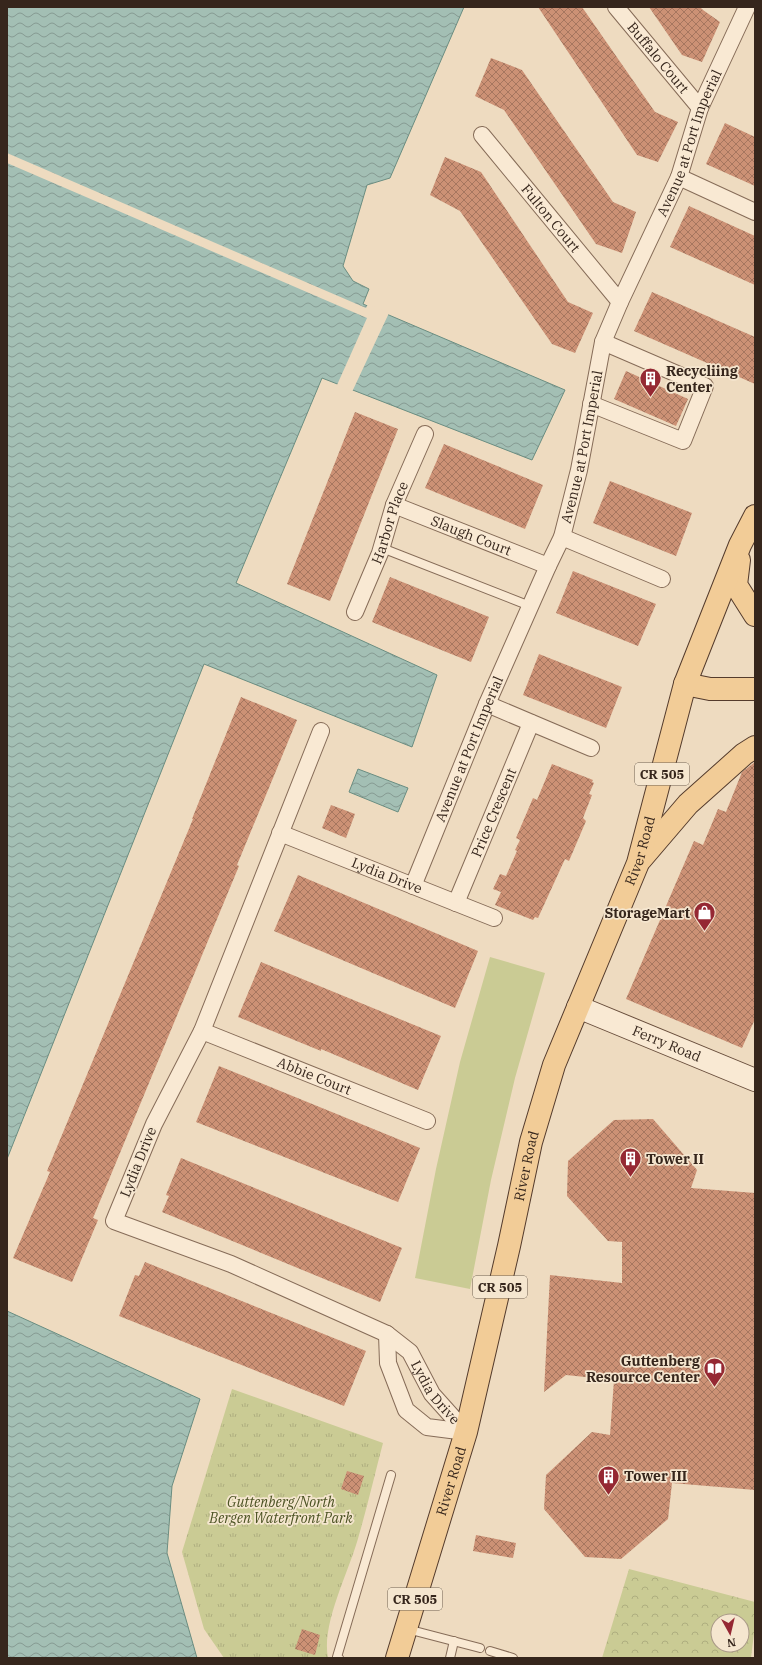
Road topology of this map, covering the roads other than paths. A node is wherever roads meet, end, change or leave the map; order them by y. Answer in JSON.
{"nodes":[{"id":1,"x":616,"y":7,"type":"edge"},
{"id":2,"x":747,"y":7,"type":"edge"},
{"id":3,"x":700,"y":108,"type":"junction"},
{"id":4,"x":482,"y":135,"type":"dead end"},
{"id":5,"x":679,"y":177,"type":"junction"},
{"id":6,"x":755,"y":212,"type":"edge"},
{"id":7,"x":620,"y":302,"type":"junction"},
{"id":8,"x":603,"y":342,"type":"junction"},
{"id":9,"x":591,"y":404,"type":"junction"},
{"id":10,"x":425,"y":434,"type":"dead end"},
{"id":11,"x":394,"y":505,"type":"junction"},
{"id":12,"x":755,"y":516,"type":"edge"},
{"id":13,"x":562,"y":537,"type":"junction"},
{"id":14,"x":740,"y":545,"type":"junction"},
{"id":15,"x":382,"y":548,"type":"junction"},
{"id":16,"x":548,"y":566,"type":"junction"},
{"id":17,"x":662,"y":579,"type":"dead end"},
{"id":18,"x":530,"y":606,"type":"junction"},
{"id":19,"x":355,"y":612,"type":"dead end"},
{"id":20,"x":755,"y":615,"type":"edge"},
{"id":21,"x":685,"y":684,"type":"junction"},
{"id":22,"x":755,"y":689,"type":"edge"},
{"id":23,"x":487,"y":704,"type":"junction"},
{"id":24,"x":532,"y":723,"type":"junction"},
{"id":25,"x":321,"y":731,"type":"dead end"},
{"id":26,"x":755,"y":747,"type":"edge"},
{"id":27,"x":591,"y":748,"type":"dead end"},
{"id":28,"x":280,"y":833,"type":"junction"},
{"id":29,"x":638,"y":863,"type":"junction"},
{"id":30,"x":413,"y":886,"type":"junction"},
{"id":31,"x":456,"y":903,"type":"junction"},
{"id":32,"x":494,"y":918,"type":"dead end"},
{"id":33,"x":578,"y":1007,"type":"junction"},
{"id":34,"x":202,"y":1031,"type":"junction"},
{"id":35,"x":755,"y":1080,"type":"edge"},
{"id":36,"x":427,"y":1121,"type":"dead end"},
{"id":37,"x":387,"y":1334,"type":"junction"},
{"id":38,"x":466,"y":1432,"type":"junction"},
{"id":39,"x":391,"y":1475,"type":"dead end"},
{"id":40,"x":405,"y":1628,"type":"junction"},
{"id":41,"x":454,"y":1641,"type":"junction"},
{"id":42,"x":480,"y":1648,"type":"dead end"},
{"id":43,"x":490,"y":1651,"type":"dead end"},
{"id":44,"x":339,"y":1658,"type":"edge"},
{"id":45,"x":397,"y":1658,"type":"edge"},
{"id":46,"x":450,"y":1658,"type":"edge"},
{"id":47,"x":513,"y":1658,"type":"edge"}],
"edges":[{"from":1,"to":3,"type":"street","name":"Buffalo Court"},
{"from":2,"to":3,"type":"street","name":"Avenue at Port Imperial"},
{"from":3,"to":5,"type":"street","name":"Avenue at Port Imperial"},
{"from":4,"to":7,"type":"street","name":"Fulton Court"},
{"from":5,"to":6,"type":"street"},
{"from":5,"to":7,"type":"street","name":"Avenue at Port Imperial"},
{"from":7,"to":8,"type":"street","name":"Avenue at Port Imperial"},
{"from":8,"to":9,"type":"street","name":"Avenue at Port Imperial"},
{"from":8,"to":9,"type":"street"},
{"from":9,"to":13,"type":"street","name":"Avenue at Port Imperial"},
{"from":10,"to":11,"type":"street","name":"Harbor Place"},
{"from":11,"to":15,"type":"street","name":"Harbor Place"},
{"from":11,"to":16,"type":"street","name":"Slaugh Court"},
{"from":12,"to":14,"type":"main road","name":"River Road"},
{"from":13,"to":16,"type":"street","name":"Avenue at Port Imperial"},
{"from":13,"to":17,"type":"street"},
{"from":14,"to":20,"type":"main road"},
{"from":14,"to":21,"type":"main road","name":"River Road"},
{"from":15,"to":18,"type":"lane"},
{"from":15,"to":19,"type":"street","name":"Harbor Place"},
{"from":16,"to":18,"type":"street","name":"Avenue at Port Imperial"},
{"from":18,"to":23,"type":"street","name":"Avenue at Port Imperial"},
{"from":21,"to":22,"type":"main road"},
{"from":21,"to":29,"type":"main road","name":"River Road","number":"CR 505"},
{"from":23,"to":24,"type":"street"},
{"from":23,"to":30,"type":"street","name":"Avenue at Port Imperial"},
{"from":24,"to":27,"type":"street"},
{"from":24,"to":31,"type":"street","name":"Price Crescent"},
{"from":25,"to":28,"type":"street","name":"Lydia Drive"},
{"from":26,"to":29,"type":"main road","number":"CR 505"},
{"from":28,"to":30,"type":"street","name":"Lydia Drive"},
{"from":28,"to":34,"type":"street","name":"Lydia Drive"},
{"from":29,"to":33,"type":"main road","name":"River Road","number":"CR 505"},
{"from":30,"to":31,"type":"street","name":"Lydia Drive"},
{"from":31,"to":32,"type":"street","name":"Lydia Drive"},
{"from":33,"to":35,"type":"street","name":"Ferry Road"},
{"from":33,"to":38,"type":"main road","name":"River Road","number":"CR 505"},
{"from":34,"to":36,"type":"street","name":"Abbie Court"},
{"from":34,"to":37,"type":"street","name":"Lydia Drive"},
{"from":37,"to":38,"type":"street","name":"Lydia Drive"},
{"from":37,"to":38,"type":"street","name":"Lydia Drive"},
{"from":38,"to":40,"type":"main road","name":"River Road","number":"CR 505"},
{"from":39,"to":44,"type":"lane"},
{"from":40,"to":41,"type":"lane"},
{"from":40,"to":45,"type":"main road","name":"River Road","number":"CR 505"},
{"from":41,"to":42,"type":"lane"},
{"from":41,"to":46,"type":"lane"},
{"from":43,"to":47,"type":"lane"}]}
